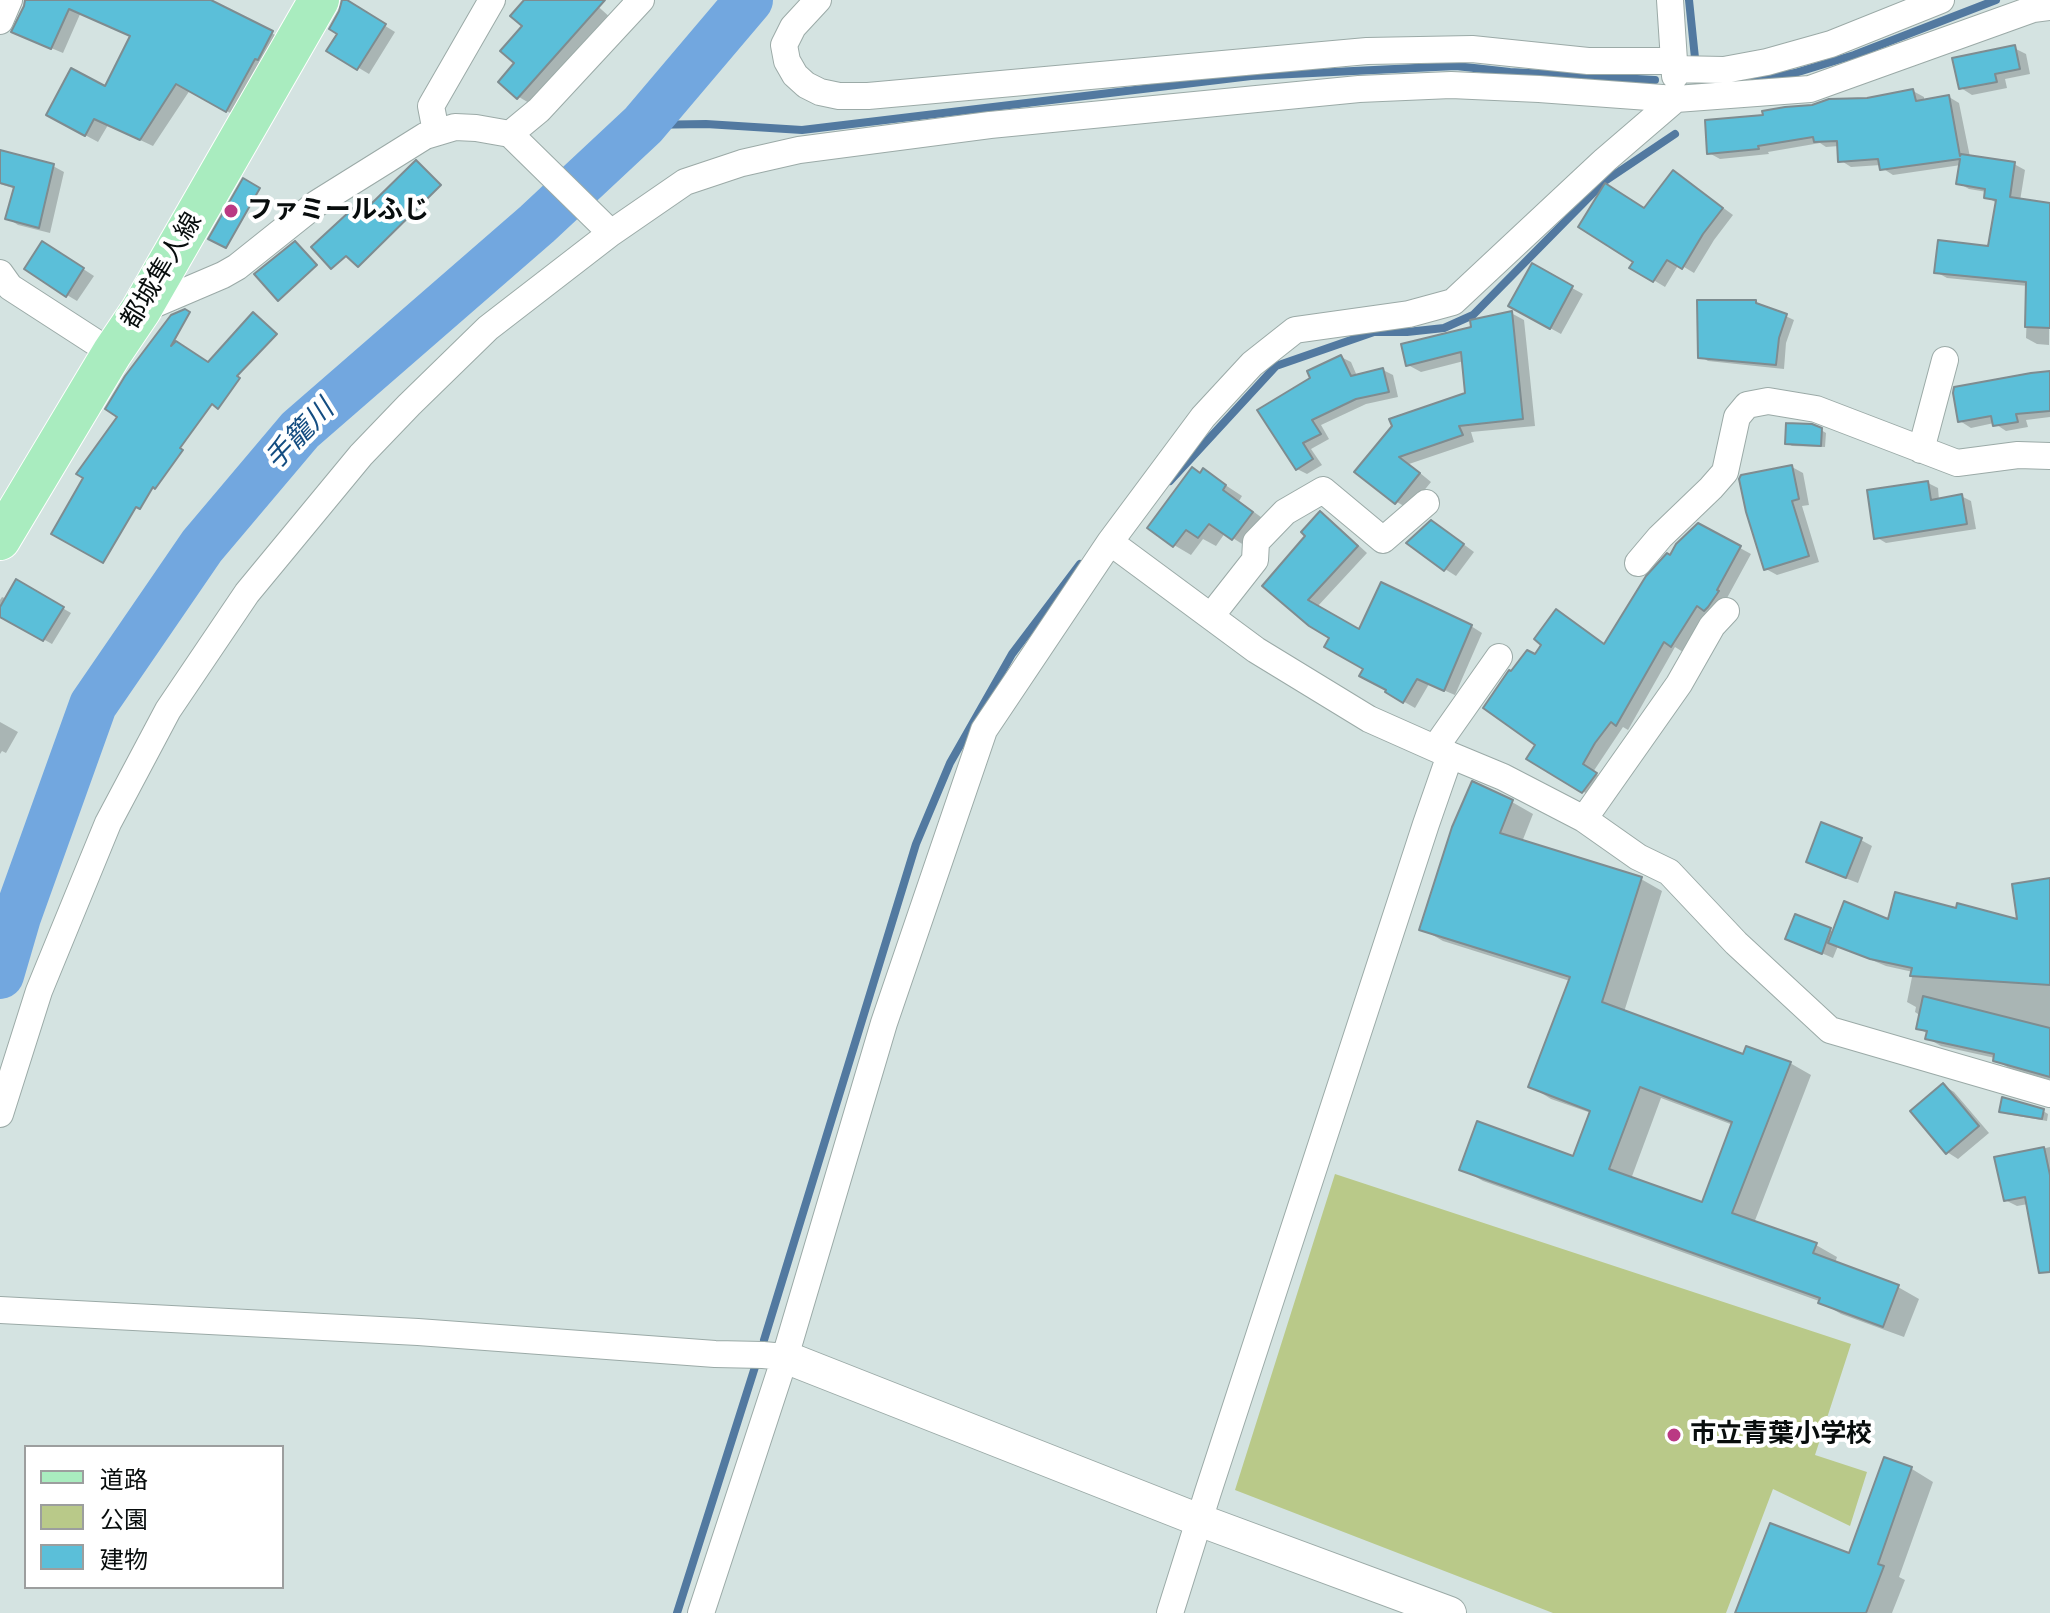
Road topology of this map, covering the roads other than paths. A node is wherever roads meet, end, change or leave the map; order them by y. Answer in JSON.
{"nodes":[{"id":1,"x":9,"y":0,"type":"edge"},
{"id":2,"x":319,"y":0,"type":"edge"},
{"id":3,"x":492,"y":0,"type":"edge"},
{"id":4,"x":641,"y":0,"type":"edge"},
{"id":5,"x":818,"y":0,"type":"edge"},
{"id":6,"x":1670,"y":0,"type":"edge"},
{"id":7,"x":1941,"y":0,"type":"edge"},
{"id":8,"x":2050,"y":7,"type":"edge"},
{"id":9,"x":0,"y":21,"type":"edge"},
{"id":10,"x":1674,"y":65,"type":"junction"},
{"id":11,"x":1676,"y":99,"type":"junction"},
{"id":12,"x":436,"y":132,"type":"junction"},
{"id":13,"x":510,"y":134,"type":"junction"},
{"id":14,"x":611,"y":233,"type":"junction"},
{"id":15,"x":0,"y":273,"type":"edge"},
{"id":16,"x":141,"y":310,"type":"junction"},
{"id":17,"x":112,"y":353,"type":"junction"},
{"id":18,"x":1945,"y":360,"type":"dead end"},
{"id":19,"x":1921,"y":450,"type":"junction"},
{"id":20,"x":2050,"y":456,"type":"edge"},
{"id":21,"x":1426,"y":503,"type":"dead end"},
{"id":22,"x":0,"y":540,"type":"edge"},
{"id":23,"x":1110,"y":542,"type":"junction"},
{"id":24,"x":1638,"y":563,"type":"dead end"},
{"id":25,"x":1726,"y":611,"type":"dead end"},
{"id":26,"x":1211,"y":616,"type":"junction"},
{"id":27,"x":1499,"y":657,"type":"dead end"},
{"id":28,"x":1443,"y":752,"type":"junction"},
{"id":29,"x":1584,"y":819,"type":"junction"},
{"id":30,"x":2050,"y":1094,"type":"edge"},
{"id":31,"x":0,"y":1114,"type":"edge"},
{"id":32,"x":0,"y":1310,"type":"edge"},
{"id":33,"x":785,"y":1357,"type":"junction"},
{"id":34,"x":1199,"y":1520,"type":"junction"},
{"id":35,"x":701,"y":1613,"type":"edge"},
{"id":36,"x":1170,"y":1613,"type":"edge"},
{"id":37,"x":1450,"y":1613,"type":"edge"}],
"edges":[{"from":1,"to":9,"type":"street"},
{"from":2,"to":16,"type":"main road","name":"都城隼人線"},
{"from":3,"to":12,"type":"street"},
{"from":4,"to":13,"type":"street"},
{"from":5,"to":10,"type":"street"},
{"from":6,"to":10,"type":"street"},
{"from":7,"to":10,"type":"street"},
{"from":8,"to":11,"type":"street"},
{"from":10,"to":11,"type":"street"},
{"from":11,"to":14,"type":"street"},
{"from":11,"to":23,"type":"street"},
{"from":12,"to":13,"type":"street"},
{"from":12,"to":16,"type":"street"},
{"from":13,"to":14,"type":"street"},
{"from":14,"to":31,"type":"street"},
{"from":15,"to":17,"type":"street"},
{"from":16,"to":17,"type":"main road","name":"都城隼人線"},
{"from":17,"to":22,"type":"main road","name":"都城隼人線"},
{"from":18,"to":19,"type":"street"},
{"from":19,"to":20,"type":"street"},
{"from":19,"to":24,"type":"street"},
{"from":21,"to":26,"type":"street"},
{"from":23,"to":26,"type":"street"},
{"from":23,"to":33,"type":"street"},
{"from":25,"to":29,"type":"street"},
{"from":26,"to":28,"type":"street"},
{"from":27,"to":28,"type":"street"},
{"from":28,"to":29,"type":"street"},
{"from":28,"to":34,"type":"street"},
{"from":29,"to":30,"type":"street"},
{"from":32,"to":33,"type":"street"},
{"from":33,"to":34,"type":"street"},
{"from":33,"to":35,"type":"street"},
{"from":34,"to":36,"type":"street"},
{"from":34,"to":37,"type":"street"}]}
